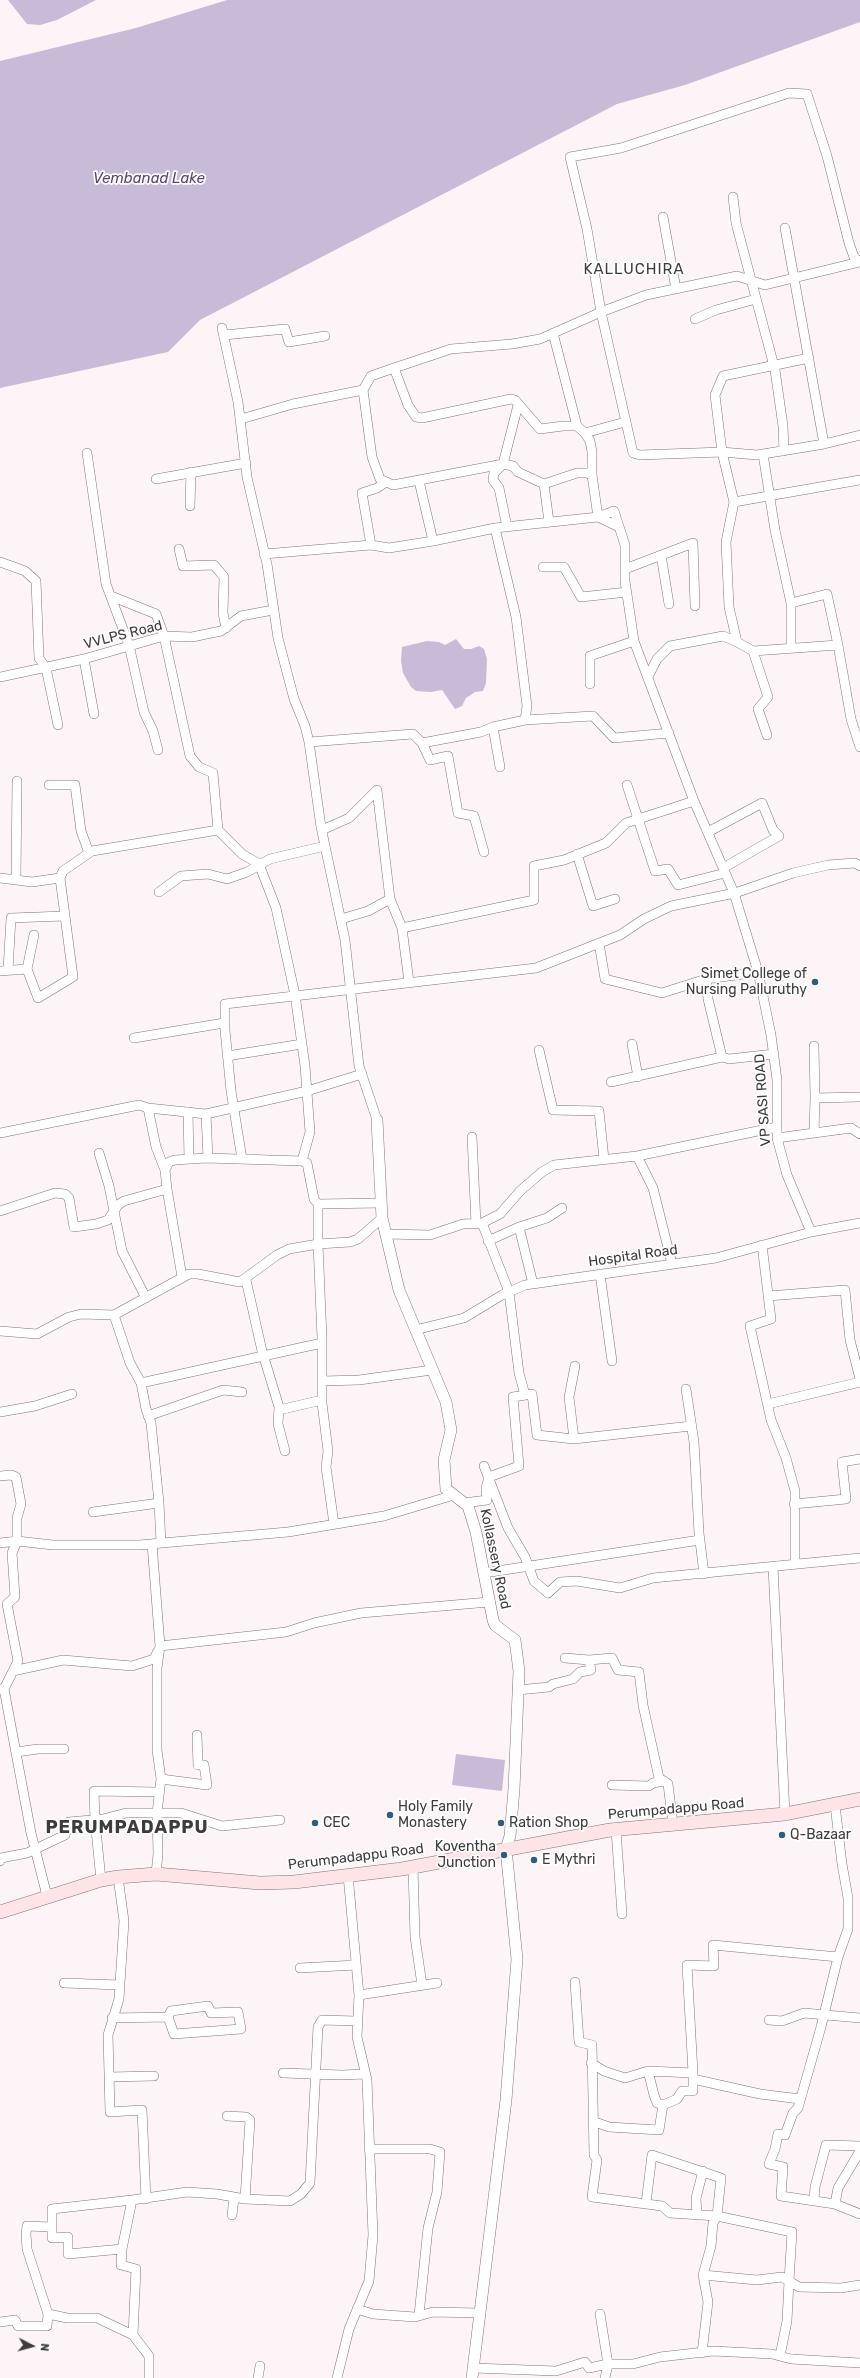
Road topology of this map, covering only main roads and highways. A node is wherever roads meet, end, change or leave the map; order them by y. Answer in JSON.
{"nodes":[{"id":1,"x":860,"y":1799,"type":"edge"},
{"id":2,"x":0,"y":1912,"type":"edge"}],
"edges":[{"from":1,"to":2,"type":"main road","name":"Perumpadappu Road"}]}
